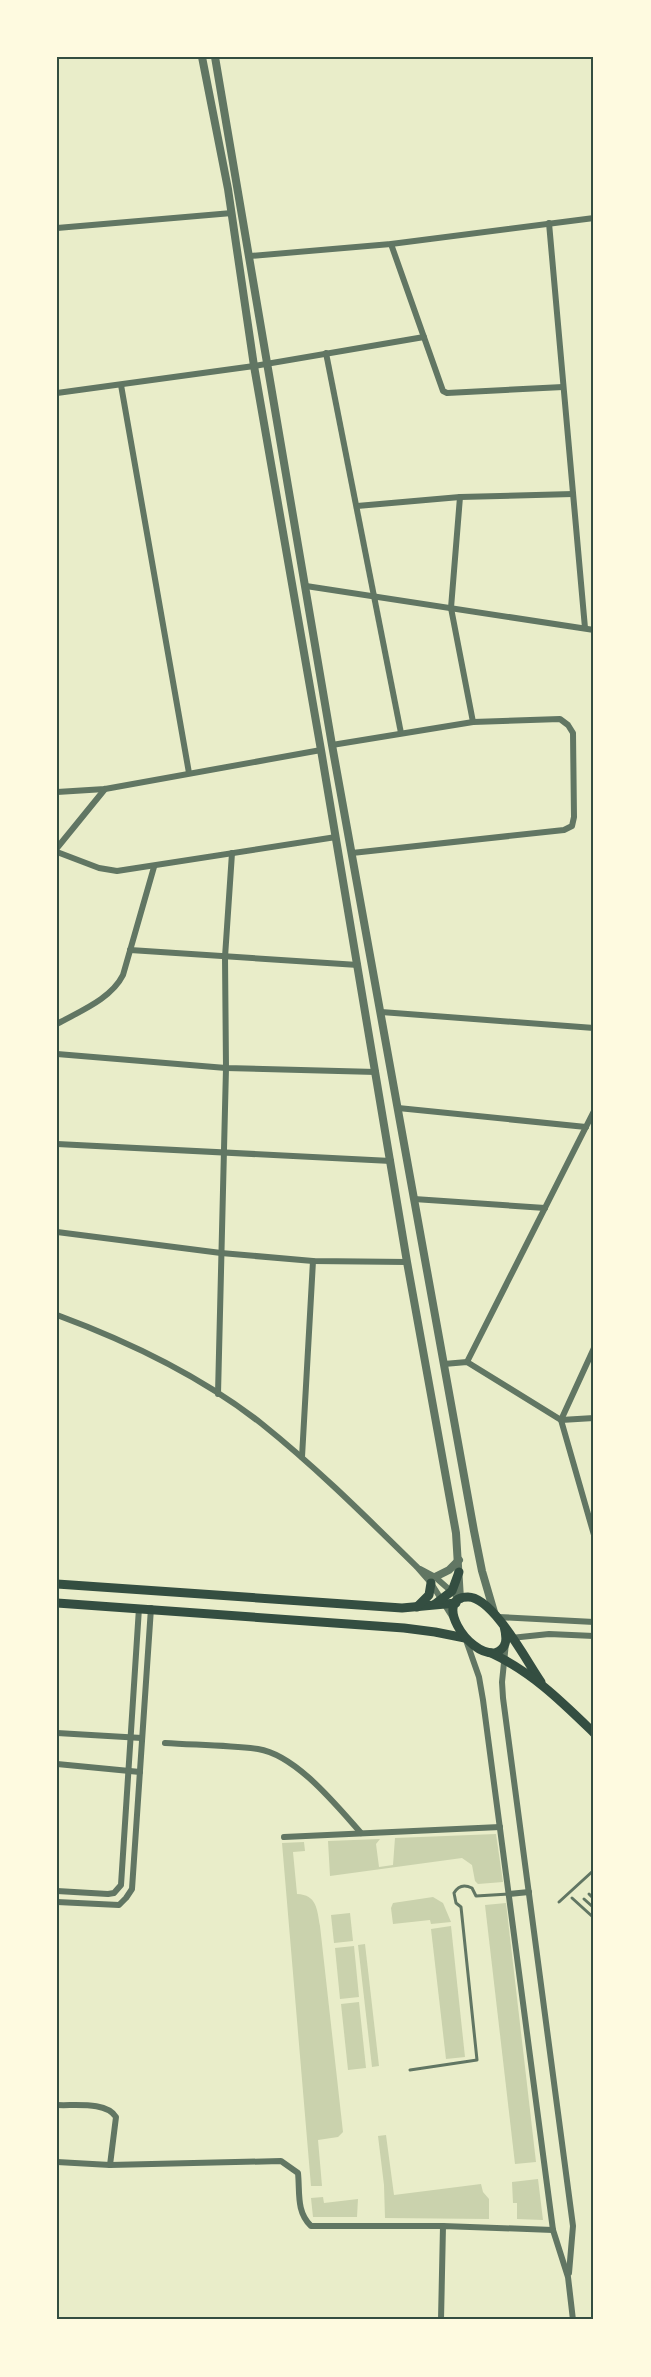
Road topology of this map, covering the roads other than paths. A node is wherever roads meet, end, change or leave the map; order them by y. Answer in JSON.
{"nodes":[{"id":1,"x":202,"y":57,"type":"edge"},
{"id":2,"x":215,"y":57,"type":"edge"},
{"id":3,"x":232,"y":213,"type":"junction"},
{"id":4,"x":594,"y":218,"type":"edge"},
{"id":5,"x":549,"y":223,"type":"junction"},
{"id":6,"x":57,"y":228,"type":"edge"},
{"id":7,"x":391,"y":244,"type":"junction"},
{"id":8,"x":250,"y":256,"type":"junction"},
{"id":9,"x":424,"y":337,"type":"junction"},
{"id":10,"x":327,"y":353,"type":"junction"},
{"id":11,"x":266,"y":363,"type":"junction"},
{"id":12,"x":254,"y":366,"type":"junction"},
{"id":13,"x":121,"y":385,"type":"junction"},
{"id":14,"x":563,"y":387,"type":"junction"},
{"id":15,"x":57,"y":393,"type":"edge"},
{"id":16,"x":573,"y":494,"type":"junction"},
{"id":17,"x":460,"y":497,"type":"junction"},
{"id":18,"x":357,"y":506,"type":"junction"},
{"id":19,"x":306,"y":586,"type":"junction"},
{"id":20,"x":374,"y":597,"type":"junction"},
{"id":21,"x":451,"y":608,"type":"junction"},
{"id":22,"x":585,"y":628,"type":"junction"},
{"id":23,"x":594,"y":630,"type":"edge"},
{"id":24,"x":473,"y":722,"type":"junction"},
{"id":25,"x":401,"y":733,"type":"junction"},
{"id":26,"x":332,"y":745,"type":"junction"},
{"id":27,"x":321,"y":750,"type":"junction"},
{"id":28,"x":189,"y":773,"type":"junction"},
{"id":29,"x":105,"y":789,"type":"junction"},
{"id":30,"x":57,"y":792,"type":"edge"},
{"id":31,"x":336,"y":837,"type":"junction"},
{"id":32,"x":57,"y":850,"type":"edge"},
{"id":33,"x":352,"y":853,"type":"junction"},
{"id":34,"x":232,"y":854,"type":"junction"},
{"id":35,"x":154,"y":867,"type":"junction"},
{"id":36,"x":130,"y":950,"type":"junction"},
{"id":37,"x":225,"y":957,"type":"junction"},
{"id":38,"x":358,"y":965,"type":"junction"},
{"id":39,"x":381,"y":1012,"type":"junction"},
{"id":40,"x":57,"y":1024,"type":"edge"},
{"id":41,"x":594,"y":1028,"type":"edge"},
{"id":42,"x":57,"y":1054,"type":"edge"},
{"id":43,"x":226,"y":1068,"type":"junction"},
{"id":44,"x":376,"y":1072,"type":"junction"},
{"id":45,"x":398,"y":1108,"type":"junction"},
{"id":46,"x":594,"y":1111,"type":"edge"},
{"id":47,"x":586,"y":1127,"type":"junction"},
{"id":48,"x":57,"y":1144,"type":"edge"},
{"id":49,"x":224,"y":1152,"type":"junction"},
{"id":50,"x":391,"y":1161,"type":"junction"},
{"id":51,"x":414,"y":1199,"type":"junction"},
{"id":52,"x":545,"y":1208,"type":"junction"},
{"id":53,"x":57,"y":1232,"type":"edge"},
{"id":54,"x":221,"y":1253,"type":"junction"},
{"id":55,"x":313,"y":1261,"type":"junction"},
{"id":56,"x":407,"y":1262,"type":"junction"},
{"id":57,"x":57,"y":1315,"type":"edge"},
{"id":58,"x":594,"y":1348,"type":"edge"},
{"id":59,"x":467,"y":1362,"type":"junction"},
{"id":60,"x":444,"y":1364,"type":"junction"},
{"id":61,"x":218,"y":1394,"type":"junction"},
{"id":62,"x":594,"y":1418,"type":"edge"},
{"id":63,"x":561,"y":1420,"type":"junction"},
{"id":64,"x":302,"y":1457,"type":"junction"},
{"id":65,"x":594,"y":1534,"type":"edge"},
{"id":66,"x":459,"y":1560,"type":"junction"},
{"id":67,"x":459,"y":1572,"type":"junction"},
{"id":68,"x":433,"y":1580,"type":"junction"},
{"id":69,"x":57,"y":1584,"type":"edge"},
{"id":70,"x":452,"y":1592,"type":"junction"},
{"id":71,"x":458,"y":1601,"type":"junction"},
{"id":72,"x":57,"y":1603,"type":"edge"},
{"id":73,"x":443,"y":1603,"type":"junction"},
{"id":74,"x":417,"y":1607,"type":"junction"},
{"id":75,"x":139,"y":1608,"type":"junction"},
{"id":76,"x":151,"y":1608,"type":"junction"},
{"id":77,"x":496,"y":1614,"type":"junction"},
{"id":78,"x":454,"y":1620,"type":"junction"},
{"id":79,"x":594,"y":1622,"type":"edge"},
{"id":80,"x":594,"y":1636,"type":"edge"},
{"id":81,"x":465,"y":1638,"type":"junction"},
{"id":82,"x":508,"y":1640,"type":"junction"},
{"id":83,"x":491,"y":1653,"type":"junction"},
{"id":84,"x":504,"y":1659,"type":"junction"},
{"id":85,"x":541,"y":1682,"type":"junction"},
{"id":86,"x":594,"y":1733,"type":"edge"},
{"id":87,"x":57,"y":1734,"type":"edge"},
{"id":88,"x":130,"y":1737,"type":"junction"},
{"id":89,"x":142,"y":1738,"type":"junction"},
{"id":90,"x":165,"y":1743,"type":"dead end"},
{"id":91,"x":57,"y":1764,"type":"edge"},
{"id":92,"x":128,"y":1771,"type":"junction"},
{"id":93,"x":140,"y":1772,"type":"junction"},
{"id":94,"x":500,"y":1827,"type":"junction"},
{"id":95,"x":361,"y":1833,"type":"junction"},
{"id":96,"x":284,"y":1837,"type":"dead end"},
{"id":97,"x":594,"y":1870,"type":"edge"},
{"id":98,"x":57,"y":1891,"type":"edge"},
{"id":99,"x":117,"y":1891,"type":"junction"},
{"id":100,"x":529,"y":1892,"type":"junction"},
{"id":101,"x":508,"y":1894,"type":"junction"},
{"id":102,"x":589,"y":1894,"type":"dead end"},
{"id":103,"x":126,"y":1898,"type":"junction"},
{"id":104,"x":572,"y":1898,"type":"dead end"},
{"id":105,"x":584,"y":1899,"type":"dead end"},
{"id":106,"x":594,"y":1899,"type":"edge"},
{"id":107,"x":57,"y":1902,"type":"edge"},
{"id":108,"x":559,"y":1902,"type":"dead end"},
{"id":109,"x":594,"y":1908,"type":"edge"},
{"id":110,"x":594,"y":1918,"type":"edge"},
{"id":111,"x":410,"y":2070,"type":"dead end"},
{"id":112,"x":57,"y":2105,"type":"edge"},
{"id":113,"x":57,"y":2162,"type":"edge"},
{"id":114,"x":110,"y":2165,"type":"junction"},
{"id":115,"x":443,"y":2226,"type":"junction"},
{"id":116,"x":553,"y":2230,"type":"junction"},
{"id":117,"x":568,"y":2277,"type":"junction"},
{"id":118,"x":441,"y":2320,"type":"edge"},
{"id":119,"x":573,"y":2320,"type":"edge"}],
"edges":[{"from":1,"to":3,"type":"street"},
{"from":2,"to":8,"type":"street"},
{"from":3,"to":6,"type":"street"},
{"from":3,"to":12,"type":"street"},
{"from":4,"to":5,"type":"street"},
{"from":5,"to":7,"type":"street"},
{"from":5,"to":14,"type":"street"},
{"from":7,"to":8,"type":"street"},
{"from":7,"to":9,"type":"street"},
{"from":8,"to":11,"type":"street"},
{"from":9,"to":10,"type":"street"},
{"from":9,"to":14,"type":"street"},
{"from":10,"to":11,"type":"street"},
{"from":10,"to":18,"type":"street"},
{"from":11,"to":12,"type":"street"},
{"from":11,"to":19,"type":"street"},
{"from":12,"to":13,"type":"street"},
{"from":12,"to":27,"type":"street"},
{"from":13,"to":15,"type":"street"},
{"from":13,"to":28,"type":"street"},
{"from":14,"to":16,"type":"street"},
{"from":16,"to":17,"type":"street"},
{"from":16,"to":22,"type":"street"},
{"from":17,"to":18,"type":"street"},
{"from":17,"to":21,"type":"street"},
{"from":18,"to":20,"type":"street"},
{"from":19,"to":20,"type":"street"},
{"from":19,"to":26,"type":"street"},
{"from":20,"to":21,"type":"street"},
{"from":20,"to":25,"type":"street"},
{"from":21,"to":22,"type":"street"},
{"from":21,"to":24,"type":"street"},
{"from":22,"to":23,"type":"street"},
{"from":24,"to":25,"type":"street"},
{"from":24,"to":33,"type":"street"},
{"from":25,"to":26,"type":"street"},
{"from":26,"to":33,"type":"street"},
{"from":27,"to":28,"type":"street"},
{"from":27,"to":31,"type":"street"},
{"from":28,"to":29,"type":"street"},
{"from":29,"to":30,"type":"street"},
{"from":29,"to":32,"type":"street"},
{"from":31,"to":34,"type":"street"},
{"from":31,"to":38,"type":"street"},
{"from":32,"to":35,"type":"street"},
{"from":33,"to":39,"type":"street"},
{"from":34,"to":35,"type":"street"},
{"from":34,"to":37,"type":"street"},
{"from":35,"to":36,"type":"street"},
{"from":36,"to":37,"type":"street"},
{"from":36,"to":40,"type":"street"},
{"from":37,"to":38,"type":"street"},
{"from":37,"to":43,"type":"street"},
{"from":38,"to":44,"type":"street"},
{"from":39,"to":41,"type":"street"},
{"from":39,"to":45,"type":"street"},
{"from":42,"to":43,"type":"street"},
{"from":43,"to":44,"type":"street"},
{"from":43,"to":49,"type":"street"},
{"from":44,"to":50,"type":"street"},
{"from":45,"to":47,"type":"street"},
{"from":45,"to":51,"type":"street"},
{"from":46,"to":47,"type":"street"},
{"from":47,"to":52,"type":"street"},
{"from":48,"to":49,"type":"street"},
{"from":49,"to":50,"type":"street"},
{"from":49,"to":54,"type":"street"},
{"from":50,"to":56,"type":"street"},
{"from":51,"to":52,"type":"street"},
{"from":51,"to":60,"type":"street"},
{"from":52,"to":59,"type":"street"},
{"from":53,"to":54,"type":"street"},
{"from":54,"to":55,"type":"street"},
{"from":54,"to":61,"type":"street"},
{"from":55,"to":56,"type":"street"},
{"from":55,"to":64,"type":"street"},
{"from":56,"to":66,"type":"street"},
{"from":57,"to":61,"type":"street"},
{"from":58,"to":63,"type":"street"},
{"from":59,"to":60,"type":"street"},
{"from":59,"to":63,"type":"street"},
{"from":60,"to":77,"type":"street"},
{"from":61,"to":64,"type":"street"},
{"from":62,"to":63,"type":"street"},
{"from":63,"to":65,"type":"street"},
{"from":64,"to":68,"type":"street"},
{"from":66,"to":67,"type":"street"},
{"from":66,"to":68,"type":"street"},
{"from":67,"to":70,"type":"main road"},
{"from":67,"to":71,"type":"street"},
{"from":68,"to":70,"type":"street"},
{"from":68,"to":73,"type":"street"},
{"from":68,"to":74,"type":"main road"},
{"from":69,"to":74,"type":"main road"},
{"from":70,"to":71,"type":"street"},
{"from":70,"to":73,"type":"main road"},
{"from":71,"to":73,"type":"main road"},
{"from":71,"to":77,"type":"main road"},
{"from":71,"to":78,"type":"main road"},
{"from":72,"to":75,"type":"main road"},
{"from":73,"to":74,"type":"main road"},
{"from":73,"to":78,"type":"street"},
{"from":75,"to":76,"type":"main road"},
{"from":75,"to":88,"type":"street"},
{"from":76,"to":81,"type":"main road"},
{"from":76,"to":89,"type":"street"},
{"from":77,"to":79,"type":"street"},
{"from":77,"to":82,"type":"main road"},
{"from":78,"to":81,"type":"main road"},
{"from":80,"to":82,"type":"street"},
{"from":81,"to":83,"type":"main road"},
{"from":81,"to":94,"type":"street"},
{"from":82,"to":83,"type":"main road"},
{"from":82,"to":84,"type":"street"},
{"from":82,"to":85,"type":"main road"},
{"from":83,"to":84,"type":"main road"},
{"from":84,"to":85,"type":"main road"},
{"from":84,"to":100,"type":"street"},
{"from":85,"to":86,"type":"main road"},
{"from":87,"to":88,"type":"street"},
{"from":88,"to":89,"type":"street"},
{"from":88,"to":92,"type":"street"},
{"from":89,"to":93,"type":"street"},
{"from":90,"to":95,"type":"street"},
{"from":91,"to":92,"type":"street"},
{"from":92,"to":93,"type":"street"},
{"from":92,"to":99,"type":"street"},
{"from":93,"to":103,"type":"street"},
{"from":94,"to":95,"type":"street"},
{"from":94,"to":101,"type":"street"},
{"from":95,"to":96,"type":"street"},
{"from":97,"to":108,"type":"lane"},
{"from":98,"to":99,"type":"street"},
{"from":99,"to":103,"type":"street"},
{"from":100,"to":101,"type":"street"},
{"from":100,"to":117,"type":"street"},
{"from":101,"to":111,"type":"lane"},
{"from":101,"to":116,"type":"street"},
{"from":102,"to":106,"type":"lane"},
{"from":103,"to":107,"type":"street"},
{"from":104,"to":110,"type":"lane"},
{"from":105,"to":109,"type":"lane"},
{"from":112,"to":114,"type":"street"},
{"from":113,"to":114,"type":"street"},
{"from":114,"to":115,"type":"street"},
{"from":115,"to":116,"type":"street"},
{"from":115,"to":118,"type":"street"},
{"from":116,"to":117,"type":"street"},
{"from":117,"to":119,"type":"street"}]}
